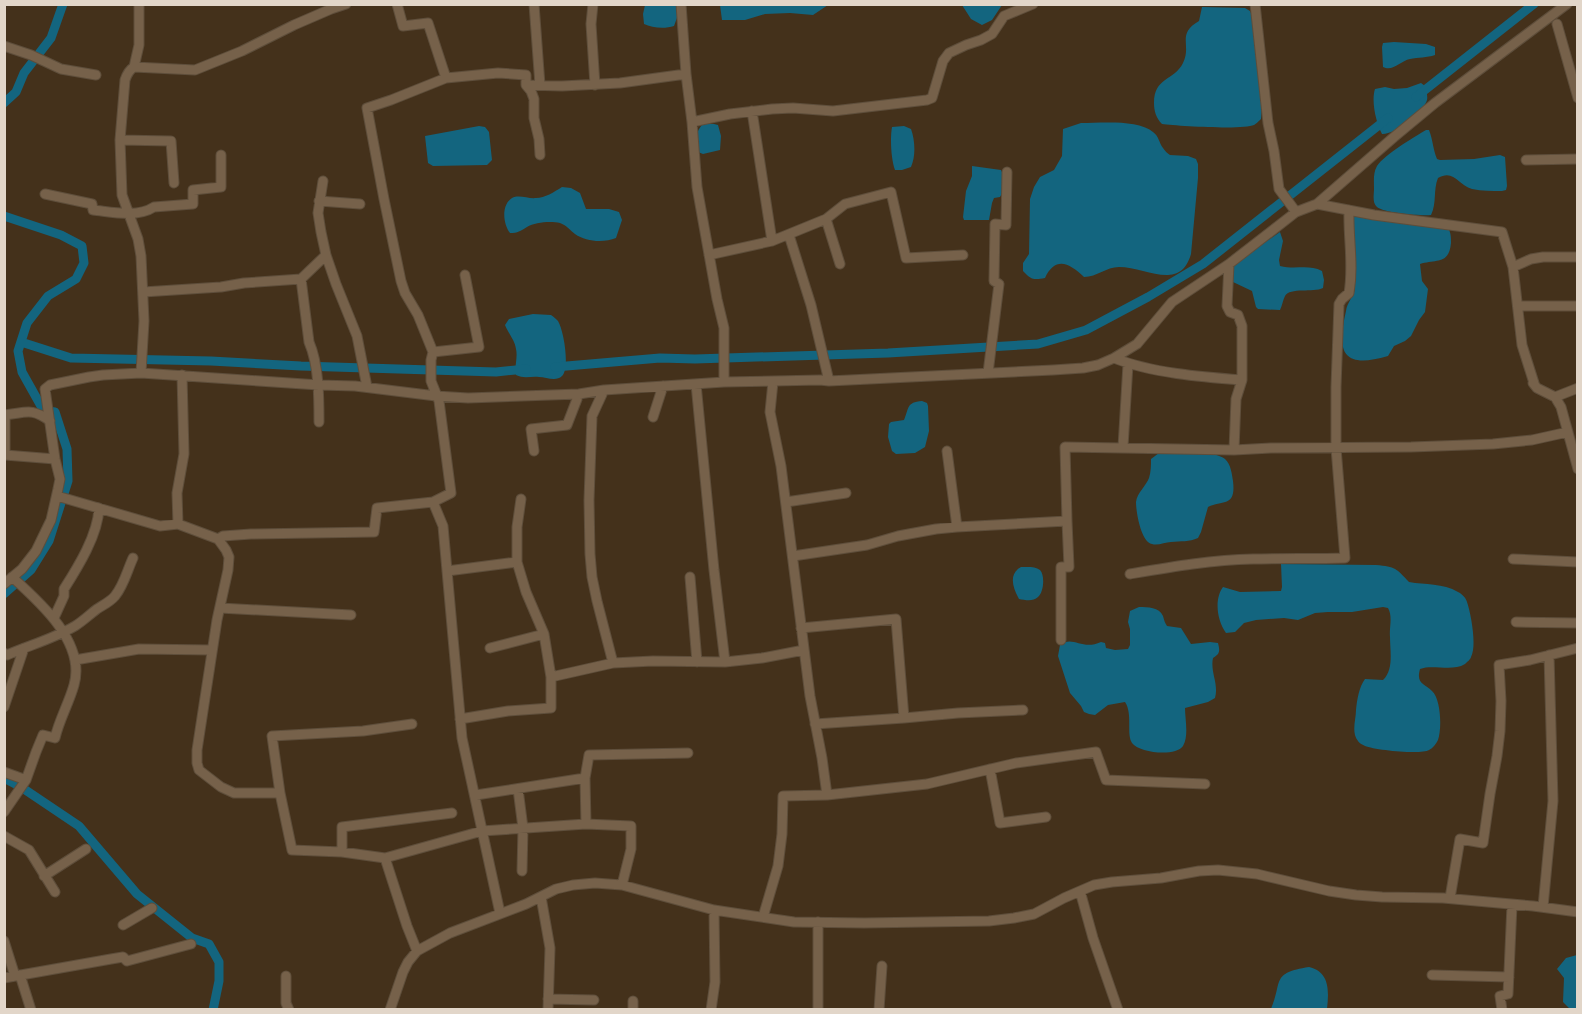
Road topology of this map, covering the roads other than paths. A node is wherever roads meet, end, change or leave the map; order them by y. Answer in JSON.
{"nodes":[{"id":1,"x":139,"y":4,"type":"edge"},
{"id":2,"x":346,"y":4,"type":"edge"},
{"id":3,"x":397,"y":4,"type":"edge"},
{"id":4,"x":534,"y":4,"type":"edge"},
{"id":5,"x":593,"y":4,"type":"edge"},
{"id":6,"x":681,"y":4,"type":"edge"},
{"id":7,"x":1033,"y":4,"type":"edge"},
{"id":8,"x":1255,"y":4,"type":"edge"},
{"id":9,"x":1567,"y":4,"type":"edge"},
{"id":10,"x":1557,"y":24,"type":"dead end"},
{"id":11,"x":4,"y":46,"type":"edge"},
{"id":12,"x":134,"y":67,"type":"junction"},
{"id":13,"x":686,"y":74,"type":"junction"},
{"id":14,"x":96,"y":75,"type":"dead end"},
{"id":15,"x":446,"y":78,"type":"junction"},
{"id":16,"x":526,"y":85,"type":"junction"},
{"id":17,"x":540,"y":85,"type":"junction"},
{"id":18,"x":595,"y":85,"type":"junction"},
{"id":19,"x":1578,"y":98,"type":"edge"},
{"id":20,"x":752,"y":111,"type":"junction"},
{"id":21,"x":692,"y":122,"type":"junction"},
{"id":22,"x":120,"y":140,"type":"junction"},
{"id":23,"x":221,"y":155,"type":"dead end"},
{"id":24,"x":540,"y":155,"type":"dead end"},
{"id":25,"x":1578,"y":159,"type":"edge"},
{"id":26,"x":1526,"y":160,"type":"dead end"},
{"id":27,"x":1007,"y":172,"type":"dead end"},
{"id":28,"x":323,"y":181,"type":"dead end"},
{"id":29,"x":174,"y":183,"type":"dead end"},
{"id":30,"x":45,"y":194,"type":"dead end"},
{"id":31,"x":319,"y":201,"type":"junction"},
{"id":32,"x":360,"y":204,"type":"dead end"},
{"id":33,"x":1317,"y":204,"type":"junction"},
{"id":34,"x":1294,"y":210,"type":"junction"},
{"id":35,"x":1349,"y":210,"type":"junction"},
{"id":36,"x":129,"y":214,"type":"junction"},
{"id":37,"x":826,"y":219,"type":"junction"},
{"id":38,"x":789,"y":235,"type":"junction"},
{"id":39,"x":772,"y":241,"type":"junction"},
{"id":40,"x":326,"y":255,"type":"junction"},
{"id":41,"x":709,"y":255,"type":"junction"},
{"id":42,"x":963,"y":255,"type":"dead end"},
{"id":43,"x":1578,"y":257,"type":"edge"},
{"id":44,"x":840,"y":264,"type":"dead end"},
{"id":45,"x":1229,"y":264,"type":"junction"},
{"id":46,"x":1513,"y":267,"type":"junction"},
{"id":47,"x":465,"y":275,"type":"dead end"},
{"id":48,"x":301,"y":279,"type":"junction"},
{"id":49,"x":143,"y":292,"type":"junction"},
{"id":50,"x":1518,"y":306,"type":"junction"},
{"id":51,"x":1578,"y":306,"type":"edge"},
{"id":52,"x":432,"y":356,"type":"junction"},
{"id":53,"x":1114,"y":358,"type":"junction"},
{"id":54,"x":1128,"y":364,"type":"junction"},
{"id":55,"x":988,"y":369,"type":"junction"},
{"id":56,"x":141,"y":373,"type":"junction"},
{"id":57,"x":182,"y":375,"type":"junction"},
{"id":58,"x":828,"y":377,"type":"junction"},
{"id":59,"x":1242,"y":380,"type":"junction"},
{"id":60,"x":318,"y":382,"type":"junction"},
{"id":61,"x":724,"y":382,"type":"junction"},
{"id":62,"x":773,"y":382,"type":"junction"},
{"id":63,"x":696,"y":384,"type":"junction"},
{"id":64,"x":663,"y":386,"type":"junction"},
{"id":65,"x":367,"y":387,"type":"junction"},
{"id":66,"x":1578,"y":388,"type":"edge"},
{"id":67,"x":604,"y":390,"type":"junction"},
{"id":68,"x":579,"y":394,"type":"junction"},
{"id":69,"x":436,"y":396,"type":"junction"},
{"id":70,"x":1555,"y":397,"type":"junction"},
{"id":71,"x":5,"y":415,"type":"edge"},
{"id":72,"x":653,"y":417,"type":"dead end"},
{"id":73,"x":50,"y":421,"type":"junction"},
{"id":74,"x":319,"y":422,"type":"dead end"},
{"id":75,"x":1568,"y":432,"type":"junction"},
{"id":76,"x":1123,"y":447,"type":"junction"},
{"id":77,"x":1336,"y":448,"type":"junction"},
{"id":78,"x":1234,"y":450,"type":"junction"},
{"id":79,"x":534,"y":451,"type":"dead end"},
{"id":80,"x":947,"y":451,"type":"dead end"},
{"id":81,"x":55,"y":459,"type":"junction"},
{"id":82,"x":1578,"y":469,"type":"edge"},
{"id":83,"x":846,"y":493,"type":"dead end"},
{"id":84,"x":57,"y":496,"type":"junction"},
{"id":85,"x":521,"y":499,"type":"dead end"},
{"id":86,"x":433,"y":502,"type":"junction"},
{"id":87,"x":786,"y":502,"type":"junction"},
{"id":88,"x":99,"y":508,"type":"junction"},
{"id":89,"x":1067,"y":522,"type":"junction"},
{"id":90,"x":178,"y":524,"type":"junction"},
{"id":91,"x":957,"y":527,"type":"junction"},
{"id":92,"x":218,"y":539,"type":"junction"},
{"id":93,"x":793,"y":556,"type":"junction"},
{"id":94,"x":133,"y":558,"type":"dead end"},
{"id":95,"x":1513,"y":559,"type":"dead end"},
{"id":96,"x":517,"y":562,"type":"junction"},
{"id":97,"x":1578,"y":562,"type":"edge"},
{"id":98,"x":447,"y":571,"type":"junction"},
{"id":99,"x":1130,"y":574,"type":"dead end"},
{"id":100,"x":690,"y":577,"type":"dead end"},
{"id":101,"x":8,"y":580,"type":"edge"},
{"id":102,"x":220,"y":608,"type":"junction"},
{"id":103,"x":351,"y":615,"type":"dead end"},
{"id":104,"x":54,"y":618,"type":"junction"},
{"id":105,"x":1516,"y":622,"type":"dead end"},
{"id":106,"x":1578,"y":622,"type":"edge"},
{"id":107,"x":801,"y":628,"type":"junction"},
{"id":108,"x":63,"y":632,"type":"junction"},
{"id":109,"x":544,"y":634,"type":"junction"},
{"id":110,"x":1060,"y":640,"type":"dead end"},
{"id":111,"x":24,"y":648,"type":"junction"},
{"id":112,"x":490,"y":648,"type":"dead end"},
{"id":113,"x":1578,"y":648,"type":"edge"},
{"id":114,"x":212,"y":650,"type":"junction"},
{"id":115,"x":804,"y":650,"type":"junction"},
{"id":116,"x":4,"y":653,"type":"edge"},
{"id":117,"x":1549,"y":655,"type":"junction"},
{"id":118,"x":75,"y":660,"type":"junction"},
{"id":119,"x":697,"y":662,"type":"junction"},
{"id":120,"x":725,"y":662,"type":"junction"},
{"id":121,"x":613,"y":663,"type":"junction"},
{"id":122,"x":551,"y":677,"type":"junction"},
{"id":123,"x":4,"y":707,"type":"edge"},
{"id":124,"x":1023,"y":710,"type":"dead end"},
{"id":125,"x":904,"y":718,"type":"junction"},
{"id":126,"x":460,"y":719,"type":"junction"},
{"id":127,"x":412,"y":724,"type":"dead end"},
{"id":128,"x":814,"y":724,"type":"junction"},
{"id":129,"x":688,"y":753,"type":"dead end"},
{"id":130,"x":990,"y":769,"type":"junction"},
{"id":131,"x":4,"y":772,"type":"edge"},
{"id":132,"x":585,"y":778,"type":"junction"},
{"id":133,"x":26,"y":780,"type":"junction"},
{"id":134,"x":1205,"y":784,"type":"dead end"},
{"id":135,"x":518,"y":789,"type":"junction"},
{"id":136,"x":280,"y":793,"type":"junction"},
{"id":137,"x":476,"y":795,"type":"junction"},
{"id":138,"x":827,"y":795,"type":"junction"},
{"id":139,"x":4,"y":812,"type":"edge"},
{"id":140,"x":452,"y":813,"type":"dead end"},
{"id":141,"x":1046,"y":817,"type":"dead end"},
{"id":142,"x":586,"y":825,"type":"junction"},
{"id":143,"x":523,"y":828,"type":"junction"},
{"id":144,"x":482,"y":831,"type":"junction"},
{"id":145,"x":4,"y":836,"type":"edge"},
{"id":146,"x":86,"y":849,"type":"dead end"},
{"id":147,"x":342,"y":852,"type":"junction"},
{"id":148,"x":385,"y":858,"type":"junction"},
{"id":149,"x":522,"y":871,"type":"dead end"},
{"id":150,"x":44,"y":876,"type":"junction"},
{"id":151,"x":622,"y":885,"type":"junction"},
{"id":152,"x":1080,"y":891,"type":"junction"},
{"id":153,"x":54,"y":892,"type":"dead end"},
{"id":154,"x":541,"y":897,"type":"junction"},
{"id":155,"x":1450,"y":898,"type":"junction"},
{"id":156,"x":1512,"y":904,"type":"junction"},
{"id":157,"x":1543,"y":907,"type":"junction"},
{"id":158,"x":152,"y":908,"type":"dead end"},
{"id":159,"x":714,"y":910,"type":"junction"},
{"id":160,"x":1578,"y":912,"type":"edge"},
{"id":161,"x":500,"y":913,"type":"junction"},
{"id":162,"x":763,"y":917,"type":"junction"},
{"id":163,"x":818,"y":922,"type":"junction"},
{"id":164,"x":123,"y":925,"type":"dead end"},
{"id":165,"x":4,"y":941,"type":"edge"},
{"id":166,"x":191,"y":944,"type":"dead end"},
{"id":167,"x":417,"y":951,"type":"junction"},
{"id":168,"x":882,"y":966,"type":"dead end"},
{"id":169,"x":1432,"y":975,"type":"dead end"},
{"id":170,"x":18,"y":976,"type":"junction"},
{"id":171,"x":286,"y":976,"type":"dead end"},
{"id":172,"x":1509,"y":977,"type":"junction"},
{"id":173,"x":4,"y":978,"type":"edge"},
{"id":174,"x":548,"y":999,"type":"junction"},
{"id":175,"x":594,"y":1000,"type":"dead end"},
{"id":176,"x":391,"y":1009,"type":"edge"},
{"id":177,"x":31,"y":1010,"type":"edge"},
{"id":178,"x":289,"y":1010,"type":"edge"},
{"id":179,"x":399,"y":1010,"type":"edge"},
{"id":180,"x":548,"y":1010,"type":"edge"},
{"id":181,"x":711,"y":1010,"type":"edge"},
{"id":182,"x":818,"y":1010,"type":"edge"},
{"id":183,"x":879,"y":1010,"type":"edge"},
{"id":184,"x":1118,"y":1010,"type":"edge"},
{"id":185,"x":1502,"y":1010,"type":"edge"}],
"edges":[{"from":1,"to":12,"type":"street"},
{"from":2,"to":12,"type":"street"},
{"from":3,"to":15,"type":"street"},
{"from":4,"to":17,"type":"street"},
{"from":5,"to":18,"type":"street"},
{"from":6,"to":13,"type":"street"},
{"from":7,"to":20,"type":"street"},
{"from":8,"to":34,"type":"street"},
{"from":9,"to":33,"type":"street"},
{"from":10,"to":19,"type":"street"},
{"from":11,"to":14,"type":"street"},
{"from":12,"to":22,"type":"street"},
{"from":13,"to":18,"type":"street"},
{"from":13,"to":21,"type":"street"},
{"from":15,"to":16,"type":"street"},
{"from":15,"to":52,"type":"street"},
{"from":16,"to":17,"type":"street"},
{"from":16,"to":24,"type":"street"},
{"from":17,"to":18,"type":"street"},
{"from":20,"to":21,"type":"street"},
{"from":20,"to":39,"type":"street"},
{"from":21,"to":41,"type":"street"},
{"from":22,"to":29,"type":"street"},
{"from":22,"to":36,"type":"street"},
{"from":23,"to":36,"type":"street"},
{"from":25,"to":26,"type":"street"},
{"from":27,"to":55,"type":"street"},
{"from":28,"to":31,"type":"street"},
{"from":30,"to":36,"type":"street"},
{"from":31,"to":32,"type":"street"},
{"from":31,"to":40,"type":"street"},
{"from":33,"to":34,"type":"street"},
{"from":33,"to":35,"type":"street"},
{"from":34,"to":45,"type":"street"},
{"from":35,"to":46,"type":"street"},
{"from":35,"to":77,"type":"street"},
{"from":36,"to":49,"type":"street"},
{"from":37,"to":38,"type":"street"},
{"from":37,"to":42,"type":"street"},
{"from":37,"to":44,"type":"street"},
{"from":38,"to":39,"type":"street"},
{"from":38,"to":58,"type":"street"},
{"from":39,"to":41,"type":"street"},
{"from":40,"to":48,"type":"street"},
{"from":40,"to":65,"type":"street"},
{"from":41,"to":61,"type":"street"},
{"from":43,"to":46,"type":"street"},
{"from":45,"to":53,"type":"street"},
{"from":45,"to":59,"type":"street"},
{"from":46,"to":50,"type":"street"},
{"from":47,"to":52,"type":"street"},
{"from":48,"to":49,"type":"street"},
{"from":48,"to":60,"type":"street"},
{"from":49,"to":56,"type":"street"},
{"from":50,"to":51,"type":"street"},
{"from":50,"to":70,"type":"street"},
{"from":52,"to":69,"type":"street"},
{"from":53,"to":54,"type":"street"},
{"from":53,"to":55,"type":"street"},
{"from":54,"to":59,"type":"street"},
{"from":54,"to":76,"type":"street"},
{"from":55,"to":58,"type":"street"},
{"from":56,"to":57,"type":"street"},
{"from":56,"to":73,"type":"street"},
{"from":57,"to":60,"type":"street"},
{"from":57,"to":90,"type":"street"},
{"from":58,"to":62,"type":"street"},
{"from":59,"to":78,"type":"street"},
{"from":60,"to":65,"type":"street"},
{"from":60,"to":74,"type":"street"},
{"from":61,"to":62,"type":"street"},
{"from":61,"to":63,"type":"street"},
{"from":62,"to":87,"type":"street"},
{"from":63,"to":64,"type":"street"},
{"from":63,"to":120,"type":"street"},
{"from":64,"to":67,"type":"street"},
{"from":64,"to":72,"type":"street"},
{"from":65,"to":69,"type":"street"},
{"from":66,"to":70,"type":"street"},
{"from":67,"to":68,"type":"street"},
{"from":67,"to":121,"type":"street"},
{"from":68,"to":69,"type":"street"},
{"from":68,"to":79,"type":"street"},
{"from":69,"to":86,"type":"street"},
{"from":70,"to":75,"type":"street"},
{"from":71,"to":73,"type":"street"},
{"from":71,"to":81,"type":"street"},
{"from":73,"to":81,"type":"street"},
{"from":75,"to":77,"type":"street"},
{"from":75,"to":82,"type":"street"},
{"from":76,"to":78,"type":"street"},
{"from":76,"to":89,"type":"street"},
{"from":77,"to":78,"type":"street"},
{"from":77,"to":99,"type":"street"},
{"from":80,"to":91,"type":"street"},
{"from":81,"to":84,"type":"street"},
{"from":83,"to":87,"type":"street"},
{"from":84,"to":88,"type":"street"},
{"from":84,"to":101,"type":"street"},
{"from":85,"to":96,"type":"street"},
{"from":86,"to":92,"type":"street"},
{"from":86,"to":98,"type":"street"},
{"from":87,"to":93,"type":"street"},
{"from":88,"to":90,"type":"street"},
{"from":88,"to":104,"type":"street"},
{"from":89,"to":91,"type":"street"},
{"from":89,"to":110,"type":"street"},
{"from":90,"to":92,"type":"street"},
{"from":91,"to":93,"type":"street"},
{"from":92,"to":102,"type":"street"},
{"from":93,"to":107,"type":"street"},
{"from":94,"to":108,"type":"street"},
{"from":95,"to":97,"type":"street"},
{"from":96,"to":98,"type":"street"},
{"from":96,"to":109,"type":"street"},
{"from":98,"to":126,"type":"street"},
{"from":100,"to":119,"type":"street"},
{"from":101,"to":104,"type":"street"},
{"from":102,"to":103,"type":"street"},
{"from":102,"to":114,"type":"street"},
{"from":104,"to":108,"type":"street"},
{"from":105,"to":106,"type":"street"},
{"from":107,"to":115,"type":"street"},
{"from":107,"to":125,"type":"street"},
{"from":108,"to":111,"type":"street"},
{"from":108,"to":118,"type":"street"},
{"from":109,"to":112,"type":"street"},
{"from":109,"to":122,"type":"street"},
{"from":111,"to":116,"type":"street"},
{"from":111,"to":123,"type":"street"},
{"from":113,"to":117,"type":"street"},
{"from":114,"to":118,"type":"street"},
{"from":114,"to":136,"type":"street"},
{"from":115,"to":120,"type":"street"},
{"from":115,"to":128,"type":"street"},
{"from":117,"to":155,"type":"street"},
{"from":117,"to":157,"type":"street"},
{"from":118,"to":133,"type":"street"},
{"from":119,"to":120,"type":"street"},
{"from":119,"to":121,"type":"street"},
{"from":121,"to":122,"type":"street"},
{"from":122,"to":126,"type":"street"},
{"from":124,"to":125,"type":"street"},
{"from":125,"to":128,"type":"street"},
{"from":126,"to":137,"type":"street"},
{"from":127,"to":136,"type":"street"},
{"from":128,"to":138,"type":"street"},
{"from":129,"to":132,"type":"street"},
{"from":130,"to":134,"type":"street"},
{"from":130,"to":138,"type":"street"},
{"from":130,"to":141,"type":"street"},
{"from":131,"to":133,"type":"street"},
{"from":132,"to":135,"type":"street"},
{"from":132,"to":142,"type":"street"},
{"from":133,"to":139,"type":"street"},
{"from":135,"to":137,"type":"street"},
{"from":135,"to":143,"type":"street"},
{"from":136,"to":147,"type":"street"},
{"from":137,"to":144,"type":"street"},
{"from":138,"to":162,"type":"street"},
{"from":140,"to":147,"type":"street"},
{"from":142,"to":143,"type":"street"},
{"from":142,"to":151,"type":"street"},
{"from":143,"to":144,"type":"street"},
{"from":143,"to":149,"type":"street"},
{"from":144,"to":148,"type":"street"},
{"from":144,"to":161,"type":"street"},
{"from":145,"to":150,"type":"street"},
{"from":146,"to":150,"type":"street"},
{"from":147,"to":148,"type":"street"},
{"from":148,"to":167,"type":"street"},
{"from":150,"to":153,"type":"street"},
{"from":151,"to":154,"type":"street"},
{"from":151,"to":159,"type":"street"},
{"from":152,"to":155,"type":"street"},
{"from":152,"to":163,"type":"street"},
{"from":152,"to":184,"type":"street"},
{"from":154,"to":161,"type":"street"},
{"from":154,"to":174,"type":"street"},
{"from":155,"to":156,"type":"street"},
{"from":156,"to":157,"type":"street"},
{"from":156,"to":172,"type":"street"},
{"from":157,"to":160,"type":"street"},
{"from":158,"to":164,"type":"street"},
{"from":159,"to":162,"type":"street"},
{"from":159,"to":181,"type":"street"},
{"from":161,"to":167,"type":"street"},
{"from":162,"to":163,"type":"street"},
{"from":163,"to":182,"type":"street"},
{"from":165,"to":170,"type":"street"},
{"from":166,"to":170,"type":"street"},
{"from":167,"to":176,"type":"street"},
{"from":168,"to":183,"type":"street"},
{"from":169,"to":172,"type":"street"},
{"from":170,"to":173,"type":"street"},
{"from":170,"to":177,"type":"street"},
{"from":171,"to":178,"type":"street"},
{"from":172,"to":185,"type":"street"},
{"from":174,"to":175,"type":"street"},
{"from":174,"to":180,"type":"street"},
{"from":176,"to":179,"type":"street"}]}
